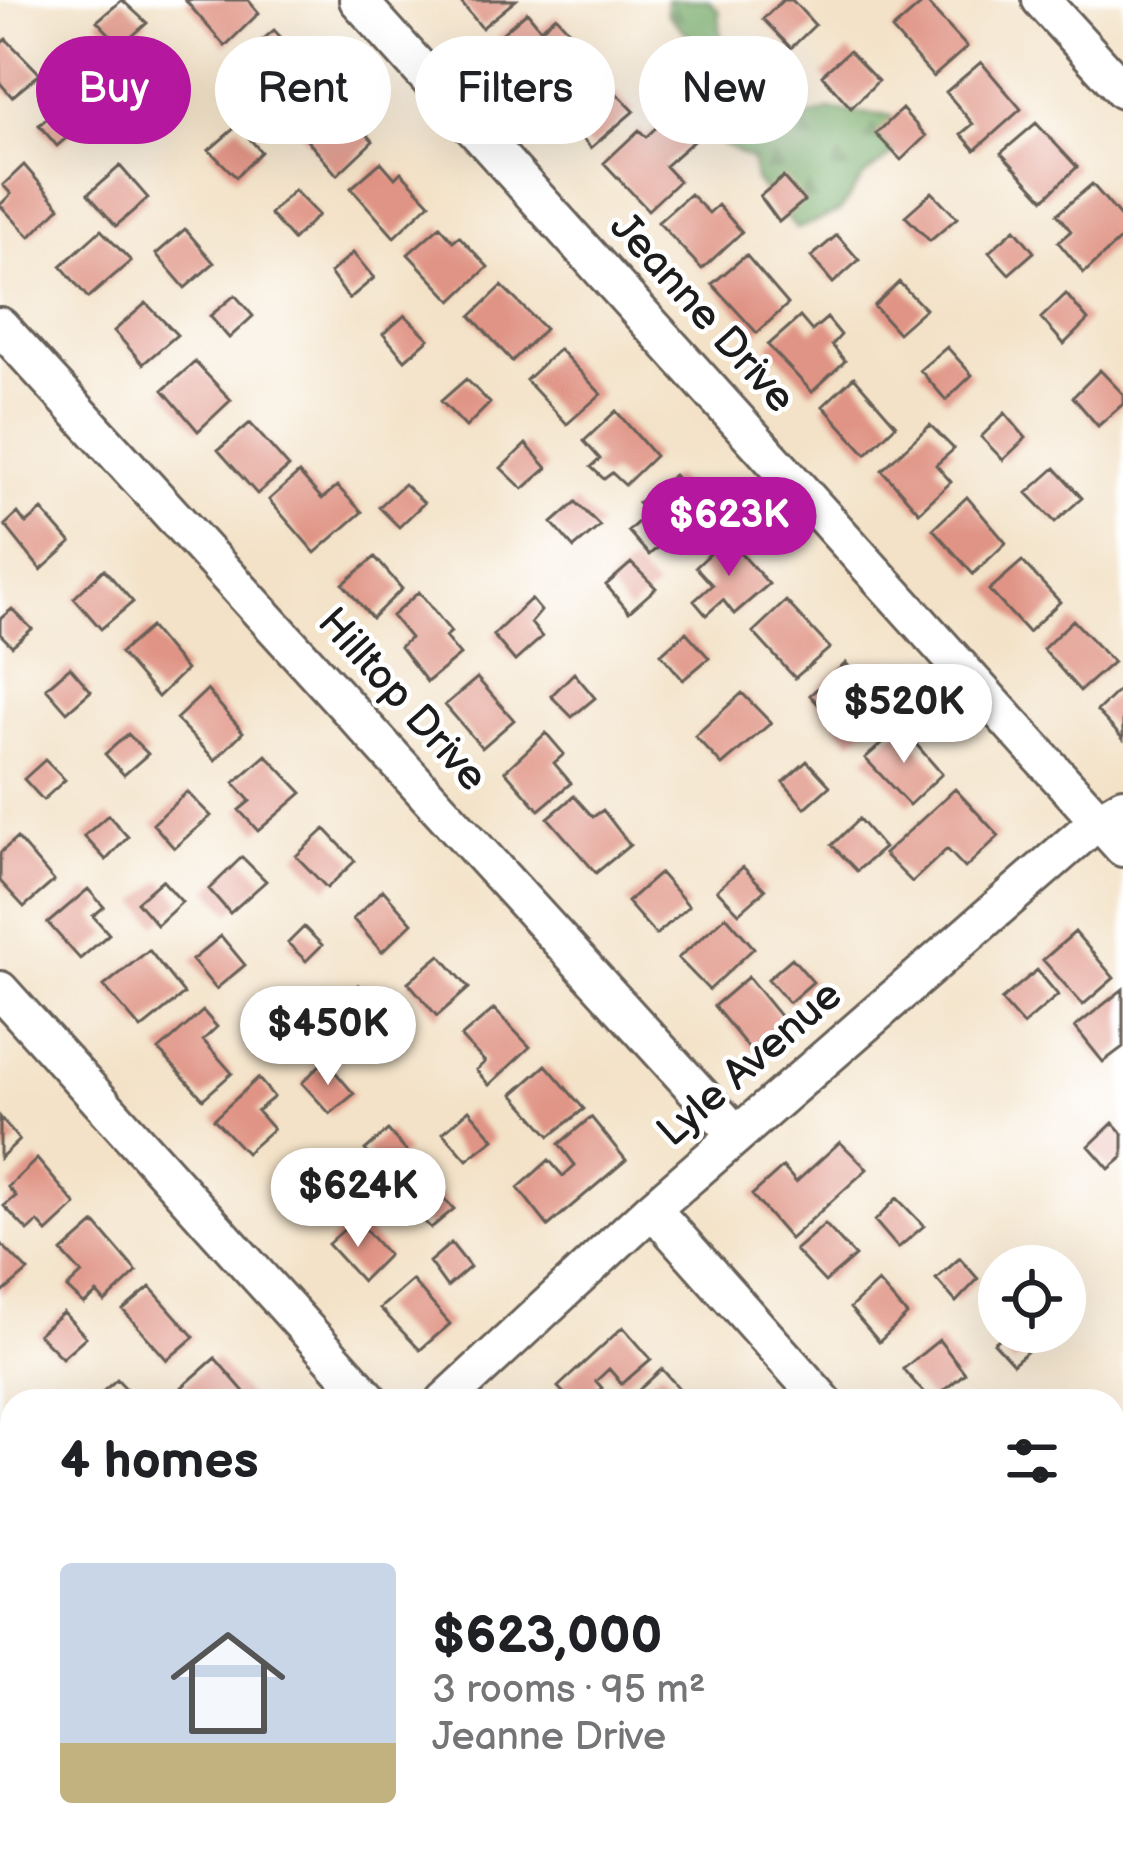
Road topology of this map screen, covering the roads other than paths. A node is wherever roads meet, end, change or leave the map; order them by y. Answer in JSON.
{"nodes":[{"id":1,"x":358,"y":0,"type":"edge"},
{"id":2,"x":1041,"y":0,"type":"edge"},
{"id":3,"x":1123,"y":90,"type":"edge"},
{"id":4,"x":0,"y":326,"type":"edge"},
{"id":5,"x":1115,"y":825,"type":"edge"},
{"id":6,"x":0,"y":990,"type":"edge"},
{"id":7,"x":737,"y":1136,"type":"junction"},
{"id":8,"x":652,"y":1209,"type":"junction"},
{"id":9,"x":360,"y":1389,"type":"edge"},
{"id":10,"x":458,"y":1389,"type":"edge"},
{"id":11,"x":812,"y":1389,"type":"edge"}],
"edges":[{"from":1,"to":5,"type":"street","name":"Jeanne Drive"},
{"from":2,"to":3,"type":"street"},
{"from":4,"to":7,"type":"street","name":"Hilltop Drive"},
{"from":5,"to":7,"type":"street","name":"Lyle Avenue"},
{"from":6,"to":9,"type":"street"},
{"from":7,"to":8,"type":"street","name":"Lyle Avenue"},
{"from":8,"to":10,"type":"street","name":"Lyle Avenue"},
{"from":8,"to":11,"type":"street"}]}
